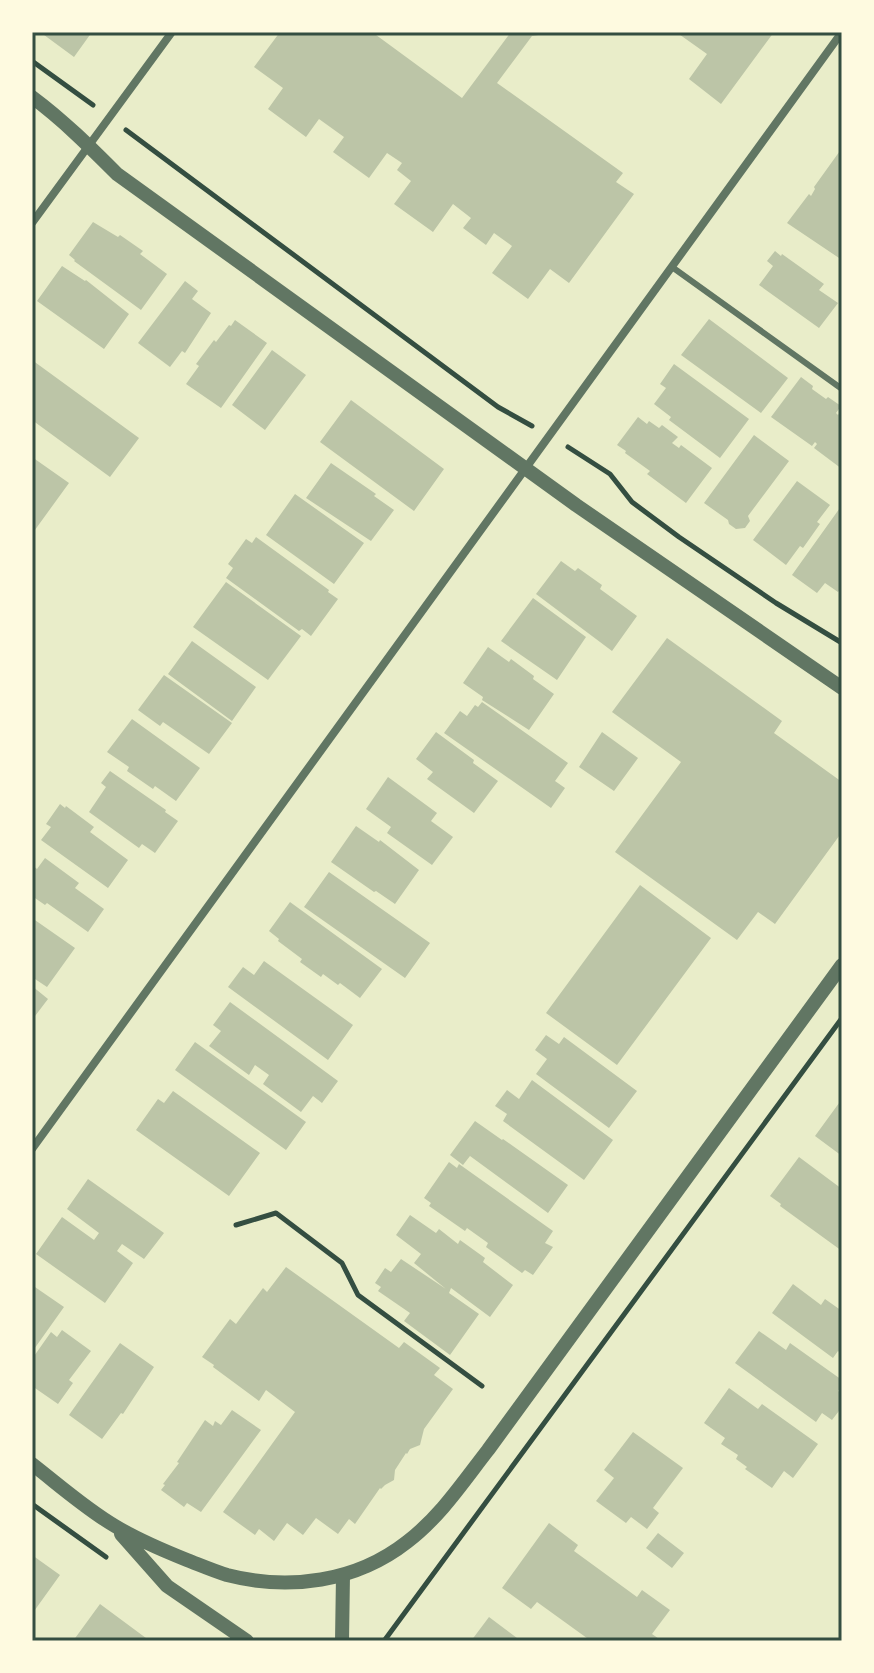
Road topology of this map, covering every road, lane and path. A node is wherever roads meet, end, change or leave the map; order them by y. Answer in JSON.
{"nodes":[{"id":1,"x":172,"y":32,"type":"edge"},
{"id":2,"x":842,"y":32,"type":"edge"},
{"id":3,"x":32,"y":61,"type":"edge"},
{"id":4,"x":32,"y":97,"type":"edge"},
{"id":5,"x":110,"y":118,"type":"junction"},
{"id":6,"x":89,"y":145,"type":"junction"},
{"id":7,"x":32,"y":223,"type":"edge"},
{"id":8,"x":672,"y":267,"type":"junction"},
{"id":9,"x":842,"y":389,"type":"edge"},
{"id":10,"x":498,"y":407,"type":"dead end"},
{"id":11,"x":581,"y":455,"type":"dead end"},
{"id":12,"x":526,"y":468,"type":"junction"},
{"id":13,"x":842,"y":643,"type":"edge"},
{"id":14,"x":842,"y":688,"type":"edge"},
{"id":15,"x":842,"y":965,"type":"edge"},
{"id":16,"x":842,"y":1018,"type":"edge"},
{"id":17,"x":32,"y":1149,"type":"edge"},
{"id":18,"x":236,"y":1225,"type":"dead end"},
{"id":19,"x":482,"y":1386,"type":"dead end"},
{"id":20,"x":32,"y":1464,"type":"edge"},
{"id":21,"x":113,"y":1525,"type":"junction"},
{"id":22,"x":343,"y":1575,"type":"junction"},
{"id":23,"x":247,"y":1641,"type":"edge"},
{"id":24,"x":342,"y":1641,"type":"edge"},
{"id":25,"x":384,"y":1641,"type":"edge"}],
"edges":[{"from":1,"to":5,"type":"street"},
{"from":2,"to":8,"type":"street"},
{"from":3,"to":5,"type":"path"},
{"from":4,"to":6,"type":"street"},
{"from":5,"to":6,"type":"street"},
{"from":5,"to":10,"type":"path"},
{"from":6,"to":7,"type":"street"},
{"from":6,"to":12,"type":"street"},
{"from":8,"to":9,"type":"lane"},
{"from":8,"to":12,"type":"street"},
{"from":11,"to":13,"type":"path"},
{"from":12,"to":14,"type":"street"},
{"from":12,"to":17,"type":"street"},
{"from":15,"to":22,"type":"street"},
{"from":16,"to":25,"type":"path"},
{"from":18,"to":19,"type":"path"},
{"from":20,"to":21,"type":"street"},
{"from":21,"to":22,"type":"street"},
{"from":21,"to":23,"type":"street"},
{"from":22,"to":24,"type":"street"}]}
